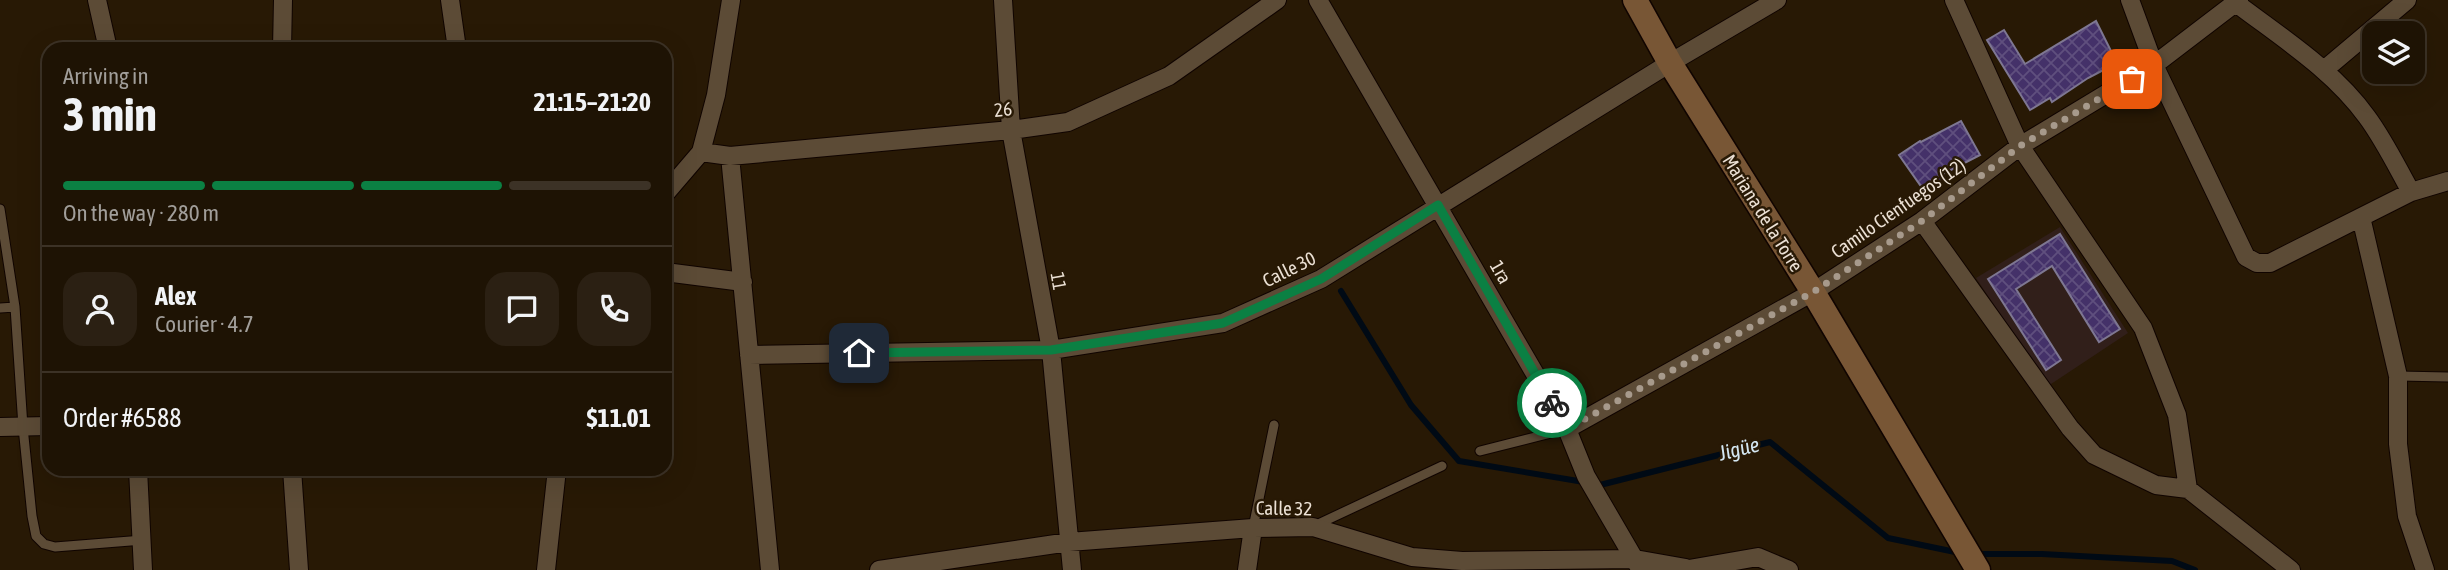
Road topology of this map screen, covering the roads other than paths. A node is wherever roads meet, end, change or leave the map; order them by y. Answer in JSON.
{"nodes":[{"id":1,"x":97,"y":0,"type":"edge"},
{"id":2,"x":283,"y":0,"type":"edge"},
{"id":3,"x":450,"y":0,"type":"edge"},
{"id":4,"x":731,"y":0,"type":"edge"},
{"id":5,"x":1003,"y":0,"type":"edge"},
{"id":6,"x":1277,"y":0,"type":"edge"},
{"id":7,"x":1318,"y":0,"type":"edge"},
{"id":8,"x":1635,"y":0,"type":"edge"},
{"id":9,"x":1777,"y":0,"type":"edge"},
{"id":10,"x":1954,"y":0,"type":"edge"},
{"id":11,"x":2130,"y":0,"type":"edge"},
{"id":12,"x":2407,"y":0,"type":"edge"},
{"id":13,"x":2238,"y":1,"type":"edge"},
{"id":14,"x":106,"y":42,"type":"edge"},
{"id":15,"x":282,"y":42,"type":"edge"},
{"id":16,"x":456,"y":42,"type":"edge"},
{"id":17,"x":1670,"y":63,"type":"junction"},
{"id":18,"x":2154,"y":65,"type":"junction"},
{"id":19,"x":2324,"y":70,"type":"junction"},
{"id":20,"x":1011,"y":130,"type":"junction"},
{"id":21,"x":2020,"y":146,"type":"junction"},
{"id":22,"x":701,"y":152,"type":"junction"},
{"id":23,"x":730,"y":156,"type":"junction"},
{"id":24,"x":2448,"y":181,"type":"edge"},
{"id":25,"x":672,"y":186,"type":"edge"},
{"id":26,"x":2411,"y":192,"type":"junction"},
{"id":27,"x":1438,"y":205,"type":"junction"},
{"id":28,"x":0,"y":209,"type":"edge"},
{"id":29,"x":2361,"y":217,"type":"junction"},
{"id":30,"x":1922,"y":221,"type":"junction"},
{"id":31,"x":672,"y":273,"type":"edge"},
{"id":32,"x":743,"y":282,"type":"junction"},
{"id":33,"x":1813,"y":292,"type":"junction"},
{"id":34,"x":15,"y":307,"type":"junction"},
{"id":35,"x":0,"y":308,"type":"edge"},
{"id":36,"x":1051,"y":350,"type":"junction"},
{"id":37,"x":749,"y":355,"type":"junction"},
{"id":38,"x":2398,"y":376,"type":"junction"},
{"id":39,"x":2448,"y":377,"type":"edge"},
{"id":40,"x":1274,"y":425,"type":"dead end"},
{"id":41,"x":42,"y":426,"type":"edge"},
{"id":42,"x":0,"y":427,"type":"edge"},
{"id":43,"x":23,"y":427,"type":"junction"},
{"id":44,"x":1567,"y":429,"type":"junction"},
{"id":45,"x":1480,"y":451,"type":"dead end"},
{"id":46,"x":1442,"y":466,"type":"dead end"},
{"id":47,"x":138,"y":476,"type":"edge"},
{"id":48,"x":292,"y":476,"type":"edge"},
{"id":49,"x":556,"y":476,"type":"edge"},
{"id":50,"x":2188,"y":489,"type":"junction"},
{"id":51,"x":1313,"y":527,"type":"junction"},
{"id":52,"x":1253,"y":528,"type":"junction"},
{"id":53,"x":143,"y":541,"type":"junction"},
{"id":54,"x":1069,"y":542,"type":"junction"},
{"id":55,"x":1638,"y":564,"type":"edge"},
{"id":56,"x":1685,"y":569,"type":"edge"},
{"id":57,"x":143,"y":570,"type":"edge"},
{"id":58,"x":299,"y":570,"type":"edge"},
{"id":59,"x":546,"y":570,"type":"edge"},
{"id":60,"x":770,"y":570,"type":"edge"},
{"id":61,"x":880,"y":570,"type":"edge"},
{"id":62,"x":1072,"y":570,"type":"edge"},
{"id":63,"x":1247,"y":570,"type":"edge"},
{"id":64,"x":1790,"y":570,"type":"edge"},
{"id":65,"x":1979,"y":570,"type":"edge"},
{"id":66,"x":2291,"y":570,"type":"edge"},
{"id":67,"x":2425,"y":570,"type":"edge"}],
"edges":[{"from":1,"to":14,"type":"street"},
{"from":2,"to":15,"type":"street"},
{"from":3,"to":16,"type":"street"},
{"from":4,"to":22,"type":"street"},
{"from":5,"to":20,"type":"street","name":"11"},
{"from":6,"to":20,"type":"street","name":"26"},
{"from":7,"to":27,"type":"street","name":"1ra"},
{"from":8,"to":17,"type":"street","name":"Mariana de la Torre"},
{"from":9,"to":17,"type":"street","name":"Calle 30"},
{"from":10,"to":21,"type":"street"},
{"from":11,"to":18,"type":"street"},
{"from":12,"to":19,"type":"street"},
{"from":13,"to":18,"type":"street","name":"Camilo Cienfuegos (12)"},
{"from":13,"to":19,"type":"street"},
{"from":17,"to":27,"type":"street","name":"Calle 30"},
{"from":17,"to":33,"type":"street","name":"Mariana de la Torre"},
{"from":18,"to":21,"type":"street","name":"Camilo Cienfuegos (12)"},
{"from":18,"to":29,"type":"street"},
{"from":19,"to":26,"type":"street"},
{"from":20,"to":23,"type":"street","name":"26"},
{"from":20,"to":36,"type":"street","name":"11"},
{"from":21,"to":30,"type":"street","name":"Camilo Cienfuegos (12)"},
{"from":21,"to":50,"type":"street"},
{"from":22,"to":23,"type":"street","name":"26"},
{"from":22,"to":25,"type":"street"},
{"from":23,"to":32,"type":"street"},
{"from":24,"to":26,"type":"street"},
{"from":26,"to":29,"type":"street"},
{"from":27,"to":36,"type":"street","name":"Calle 30"},
{"from":27,"to":44,"type":"street","name":"1ra"},
{"from":28,"to":34,"type":"lane"},
{"from":29,"to":38,"type":"street"},
{"from":30,"to":33,"type":"street","name":"Camilo Cienfuegos (12)"},
{"from":30,"to":50,"type":"street"},
{"from":31,"to":32,"type":"street"},
{"from":32,"to":37,"type":"street"},
{"from":33,"to":44,"type":"street","name":"Camilo Cienfuegos (12)"},
{"from":33,"to":65,"type":"street","name":"Mariana de la Torre"},
{"from":34,"to":35,"type":"lane"},
{"from":34,"to":43,"type":"lane"},
{"from":36,"to":37,"type":"street","name":"Calle 30"},
{"from":36,"to":54,"type":"street","name":"11"},
{"from":37,"to":60,"type":"street"},
{"from":38,"to":39,"type":"lane"},
{"from":38,"to":67,"type":"street"},
{"from":40,"to":52,"type":"lane"},
{"from":41,"to":43,"type":"street"},
{"from":42,"to":43,"type":"street"},
{"from":43,"to":53,"type":"lane"},
{"from":44,"to":45,"type":"lane"},
{"from":44,"to":55,"type":"street","name":"1ra"},
{"from":46,"to":51,"type":"lane"},
{"from":47,"to":53,"type":"street"},
{"from":48,"to":58,"type":"street"},
{"from":49,"to":59,"type":"street"},
{"from":50,"to":66,"type":"street"},
{"from":51,"to":52,"type":"street","name":"Calle 32"},
{"from":51,"to":55,"type":"street","name":"Calle 32"},
{"from":52,"to":54,"type":"street","name":"Calle 32"},
{"from":52,"to":63,"type":"street"},
{"from":53,"to":57,"type":"street"},
{"from":54,"to":61,"type":"street","name":"Calle 32"},
{"from":54,"to":62,"type":"street","name":"11"},
{"from":55,"to":56,"type":"street","name":"Calle 32"},
{"from":56,"to":64,"type":"street","name":"Calle 32"}]}
